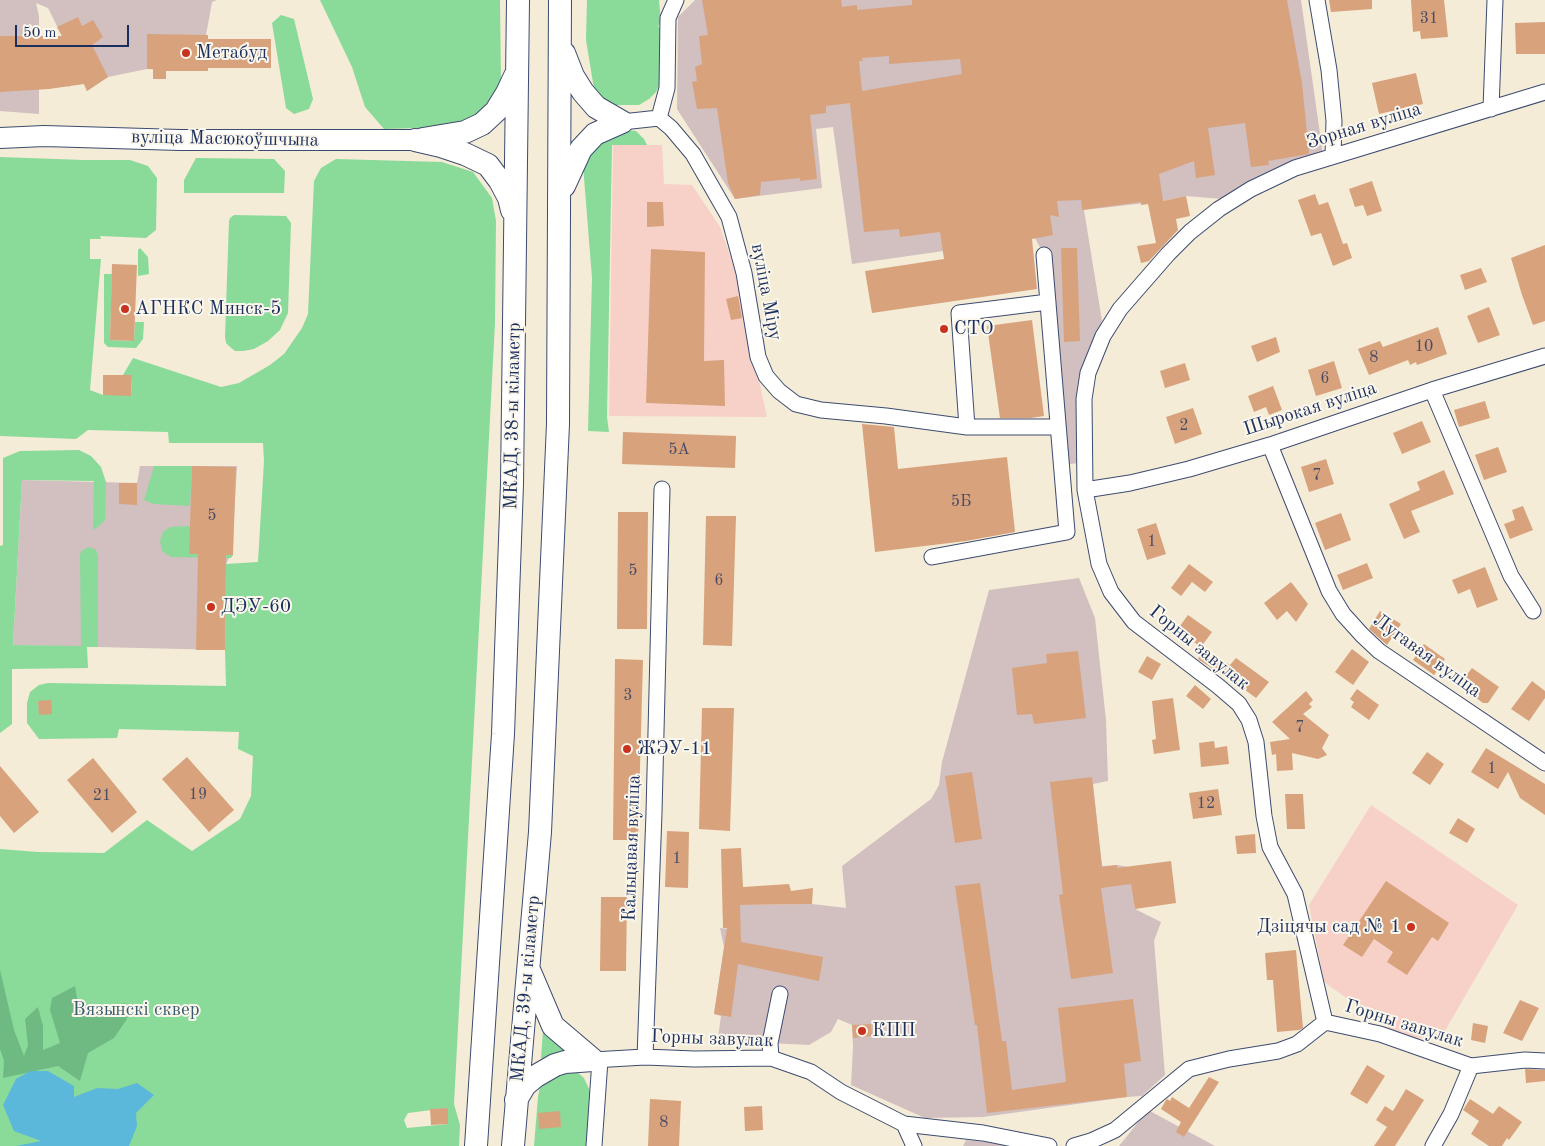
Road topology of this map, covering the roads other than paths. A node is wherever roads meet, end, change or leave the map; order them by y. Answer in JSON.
{"nodes":[{"id":1,"x":518,"y":0,"type":"edge"},
{"id":2,"x":560,"y":0,"type":"edge"},
{"id":3,"x":676,"y":0,"type":"edge"},
{"id":4,"x":1318,"y":0,"type":"edge"},
{"id":5,"x":1495,"y":0,"type":"edge"},
{"id":6,"x":561,"y":41,"type":"junction"},
{"id":7,"x":518,"y":69,"type":"junction"},
{"id":8,"x":1545,"y":92,"type":"edge"},
{"id":9,"x":1491,"y":109,"type":"junction"},
{"id":10,"x":659,"y":118,"type":"junction"},
{"id":11,"x":622,"y":122,"type":"junction"},
{"id":12,"x":0,"y":126,"type":"edge"},
{"id":13,"x":36,"y":136,"type":"junction"},
{"id":14,"x":0,"y":138,"type":"edge"},
{"id":15,"x":414,"y":140,"type":"junction"},
{"id":16,"x":1333,"y":156,"type":"junction"},
{"id":17,"x":1251,"y":189,"type":"joint"},
{"id":18,"x":559,"y":199,"type":"junction"},
{"id":19,"x":515,"y":224,"type":"junction"},
{"id":20,"x":1044,"y":255,"type":"dead end"},
{"id":21,"x":1048,"y":302,"type":"junction"},
{"id":22,"x":1545,"y":356,"type":"edge"},
{"id":23,"x":1432,"y":390,"type":"junction"},
{"id":24,"x":1058,"y":426,"type":"junction"},
{"id":25,"x":967,"y":427,"type":"junction"},
{"id":26,"x":1270,"y":445,"type":"junction"},
{"id":27,"x":662,"y":489,"type":"dead end"},
{"id":28,"x":1085,"y":490,"type":"junction"},
{"id":29,"x":932,"y":557,"type":"dead end"},
{"id":30,"x":1533,"y":611,"type":"dead end"},
{"id":31,"x":1545,"y":763,"type":"edge"},
{"id":32,"x":496,"y":832,"type":"joint"},
{"id":33,"x":529,"y":968,"type":"junction"},
{"id":34,"x":780,"y":994,"type":"dead end"},
{"id":35,"x":1325,"y":1022,"type":"junction"},
{"id":36,"x":645,"y":1057,"type":"junction"},
{"id":37,"x":771,"y":1058,"type":"junction"},
{"id":38,"x":596,"y":1060,"type":"junction"},
{"id":39,"x":1545,"y":1061,"type":"edge"},
{"id":40,"x":1471,"y":1066,"type":"junction"},
{"id":41,"x":516,"y":1100,"type":"junction"},
{"id":42,"x":904,"y":1124,"type":"junction"},
{"id":43,"x":475,"y":1140,"type":"edge"},
{"id":44,"x":512,"y":1146,"type":"edge"},
{"id":45,"x":594,"y":1146,"type":"edge"},
{"id":46,"x":914,"y":1146,"type":"edge"},
{"id":47,"x":1049,"y":1146,"type":"edge"},
{"id":48,"x":1074,"y":1146,"type":"edge"},
{"id":49,"x":1433,"y":1146,"type":"edge"}],
"edges":[{"from":1,"to":7,"type":"highway","name":"МКАД, 38-ы кіламетр"},
{"from":2,"to":6,"type":"highway"},
{"from":3,"to":10,"type":"street"},
{"from":4,"to":16,"type":"street"},
{"from":5,"to":9,"type":"street"},
{"from":6,"to":11,"type":"highway"},
{"from":6,"to":18,"type":"highway"},
{"from":7,"to":15,"type":"highway"},
{"from":7,"to":19,"type":"highway","name":"МКАД, 38-ы кіламетр"},
{"from":8,"to":9,"type":"street","name":"Зорная вуліца"},
{"from":9,"to":16,"type":"street","name":"Зорная вуліца"},
{"from":10,"to":11,"type":"street"},
{"from":10,"to":25,"type":"street","name":"вуліца Міру"},
{"from":11,"to":18,"type":"highway"},
{"from":12,"to":13,"type":"main road","name":"вуліца Масюкоўшчына"},
{"from":13,"to":14,"type":"main road","name":"вуліца Масюкоўшчына"},
{"from":13,"to":15,"type":"main road","name":"вуліца Масюкоўшчына"},
{"from":15,"to":19,"type":"highway"},
{"from":16,"to":17,"type":"street","name":"Зорная вуліца"},
{"from":17,"to":28,"type":"street","name":"Горны завулак"},
{"from":18,"to":33,"type":"highway","name":"МКАД, 39-ы кіламетр"},
{"from":19,"to":32,"type":"highway","name":"МКАД, 38-ы кіламетр"},
{"from":20,"to":21,"type":"street"},
{"from":21,"to":24,"type":"street"},
{"from":21,"to":25,"type":"street"},
{"from":22,"to":23,"type":"street","name":"Шырокая вуліца"},
{"from":23,"to":26,"type":"street","name":"Шырокая вуліца"},
{"from":23,"to":30,"type":"street"},
{"from":24,"to":25,"type":"street","name":"вуліца Міру"},
{"from":24,"to":29,"type":"street"},
{"from":26,"to":28,"type":"street","name":"Шырокая вуліца"},
{"from":26,"to":31,"type":"street","name":"Лугавая вуліца"},
{"from":27,"to":36,"type":"street","name":"Кальцавая вуліца"},
{"from":28,"to":35,"type":"street","name":"Горны завулак"},
{"from":32,"to":43,"type":"highway","name":"МКАД, 39-ы кіламетр"},
{"from":33,"to":38,"type":"highway"},
{"from":33,"to":41,"type":"highway","name":"МКАД, 39-ы кіламетр"},
{"from":34,"to":37,"type":"street"},
{"from":35,"to":40,"type":"street","name":"Горны завулак"},
{"from":35,"to":48,"type":"street","name":"Горны завулак"},
{"from":36,"to":37,"type":"street","name":"Горны завулак"},
{"from":36,"to":38,"type":"street","name":"Горны завулак"},
{"from":37,"to":42,"type":"street","name":"Горны завулак"},
{"from":38,"to":41,"type":"highway"},
{"from":38,"to":45,"type":"street"},
{"from":39,"to":40,"type":"street","name":"Горны завулак"},
{"from":40,"to":49,"type":"street","name":"Горны завулак"},
{"from":41,"to":44,"type":"highway","name":"МКАД, 39-ы кіламетр"},
{"from":42,"to":46,"type":"street"},
{"from":42,"to":47,"type":"street","name":"Горны завулак"}]}
